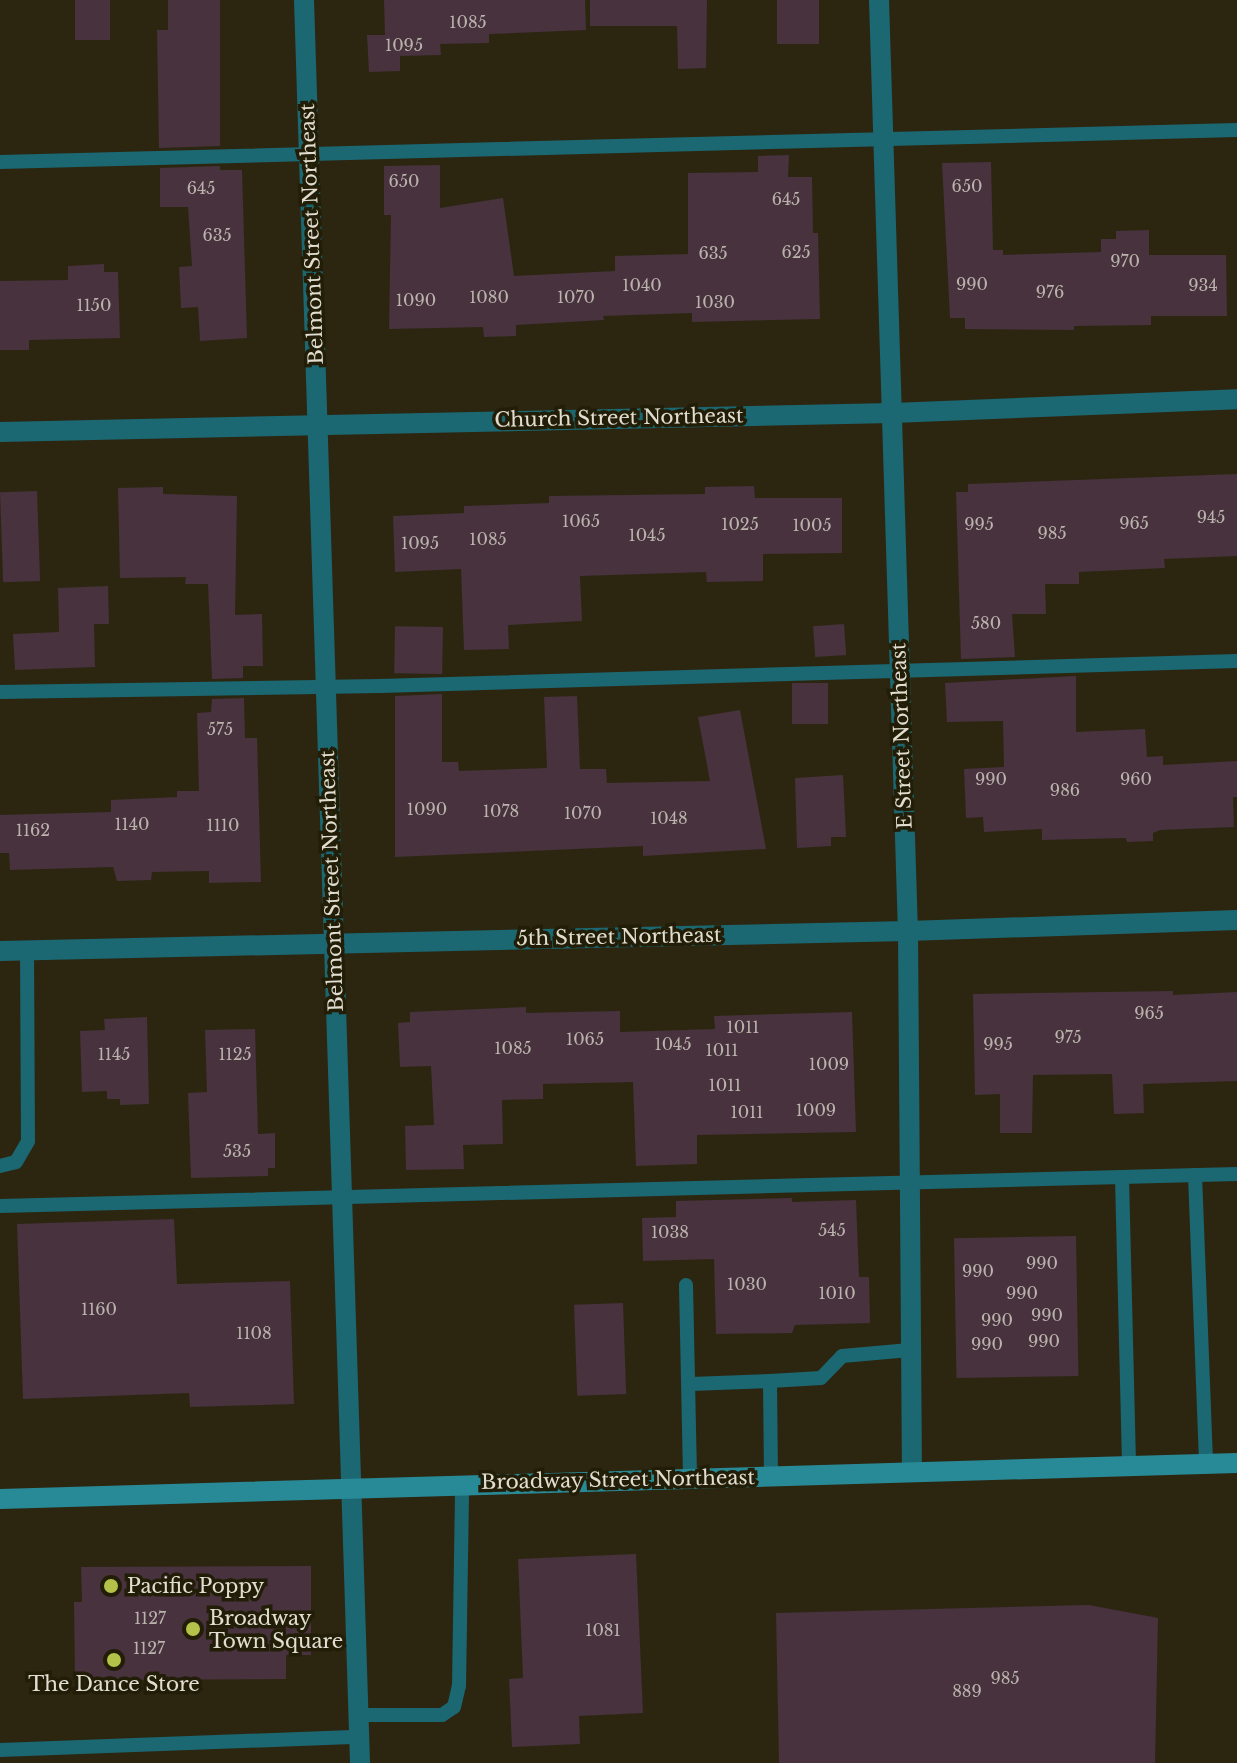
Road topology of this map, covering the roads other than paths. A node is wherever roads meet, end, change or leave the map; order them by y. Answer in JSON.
{"nodes":[{"id":1,"x":304,"y":0,"type":"edge"},
{"id":2,"x":879,"y":0,"type":"edge"},
{"id":3,"x":1237,"y":130,"type":"edge"},
{"id":4,"x":884,"y":137,"type":"junction"},
{"id":5,"x":309,"y":155,"type":"junction"},
{"id":6,"x":0,"y":162,"type":"edge"},
{"id":7,"x":1237,"y":399,"type":"edge"},
{"id":8,"x":893,"y":413,"type":"junction"},
{"id":9,"x":320,"y":424,"type":"junction"},
{"id":10,"x":0,"y":432,"type":"edge"},
{"id":11,"x":1237,"y":661,"type":"edge"},
{"id":12,"x":900,"y":669,"type":"junction"},
{"id":13,"x":327,"y":687,"type":"junction"},
{"id":14,"x":0,"y":692,"type":"edge"},
{"id":15,"x":1237,"y":920,"type":"edge"},
{"id":16,"x":908,"y":931,"type":"junction"},
{"id":17,"x":334,"y":944,"type":"junction"},
{"id":18,"x":27,"y":950,"type":"junction"},
{"id":19,"x":0,"y":951,"type":"edge"},
{"id":20,"x":0,"y":1166,"type":"edge"},
{"id":21,"x":1237,"y":1174,"type":"edge"},
{"id":22,"x":1195,"y":1175,"type":"junction"},
{"id":23,"x":1122,"y":1177,"type":"junction"},
{"id":24,"x":910,"y":1183,"type":"junction"},
{"id":25,"x":342,"y":1199,"type":"junction"},
{"id":26,"x":0,"y":1206,"type":"edge"},
{"id":27,"x":686,"y":1285,"type":"dead end"},
{"id":28,"x":910,"y":1350,"type":"junction"},
{"id":29,"x":770,"y":1381,"type":"junction"},
{"id":30,"x":691,"y":1384,"type":"junction"},
{"id":31,"x":1237,"y":1463,"type":"edge"},
{"id":32,"x":1206,"y":1464,"type":"junction"},
{"id":33,"x":1129,"y":1466,"type":"junction"},
{"id":34,"x":912,"y":1472,"type":"junction"},
{"id":35,"x":771,"y":1476,"type":"junction"},
{"id":36,"x":690,"y":1477,"type":"junction"},
{"id":37,"x":462,"y":1484,"type":"junction"},
{"id":38,"x":351,"y":1487,"type":"junction"},
{"id":39,"x":0,"y":1499,"type":"edge"},
{"id":40,"x":358,"y":1715,"type":"junction"},
{"id":41,"x":359,"y":1737,"type":"junction"},
{"id":42,"x":0,"y":1750,"type":"edge"},
{"id":43,"x":53,"y":1756,"type":"edge"},
{"id":44,"x":360,"y":1763,"type":"edge"}],
"edges":[{"from":1,"to":5,"type":"street","name":"Belmont Street Northeast"},
{"from":2,"to":4,"type":"street","name":"E Street Northeast"},
{"from":3,"to":4,"type":"lane"},
{"from":4,"to":5,"type":"lane"},
{"from":4,"to":8,"type":"street","name":"E Street Northeast"},
{"from":5,"to":6,"type":"lane"},
{"from":5,"to":9,"type":"street","name":"Belmont Street Northeast"},
{"from":7,"to":8,"type":"street","name":"Church Street Northeast"},
{"from":8,"to":9,"type":"street","name":"Church Street Northeast"},
{"from":8,"to":12,"type":"street","name":"E Street Northeast"},
{"from":9,"to":10,"type":"street","name":"Church Street Northeast"},
{"from":9,"to":13,"type":"street","name":"Belmont Street Northeast"},
{"from":11,"to":12,"type":"lane"},
{"from":12,"to":13,"type":"lane"},
{"from":12,"to":16,"type":"street","name":"E Street Northeast"},
{"from":13,"to":14,"type":"lane"},
{"from":13,"to":17,"type":"street","name":"Belmont Street Northeast"},
{"from":15,"to":16,"type":"street","name":"5th Street Northeast"},
{"from":16,"to":17,"type":"street","name":"5th Street Northeast"},
{"from":16,"to":24,"type":"street","name":"E Street Northeast"},
{"from":17,"to":18,"type":"street","name":"5th Street Northeast"},
{"from":17,"to":25,"type":"street","name":"Belmont Street Northeast"},
{"from":18,"to":19,"type":"street","name":"5th Street Northeast"},
{"from":18,"to":20,"type":"lane"},
{"from":21,"to":22,"type":"lane"},
{"from":22,"to":23,"type":"lane"},
{"from":22,"to":32,"type":"lane"},
{"from":23,"to":24,"type":"lane"},
{"from":23,"to":33,"type":"lane"},
{"from":24,"to":25,"type":"lane"},
{"from":24,"to":28,"type":"street","name":"E Street Northeast"},
{"from":25,"to":26,"type":"lane"},
{"from":25,"to":38,"type":"street","name":"Belmont Street Northeast"},
{"from":27,"to":30,"type":"lane"},
{"from":28,"to":29,"type":"lane"},
{"from":28,"to":34,"type":"street","name":"E Street Northeast"},
{"from":29,"to":30,"type":"lane"},
{"from":29,"to":35,"type":"lane"},
{"from":30,"to":36,"type":"lane"},
{"from":31,"to":32,"type":"main road","name":"Broadway Street Northeast"},
{"from":32,"to":33,"type":"main road","name":"Broadway Street Northeast"},
{"from":33,"to":34,"type":"main road","name":"Broadway Street Northeast"},
{"from":34,"to":35,"type":"main road","name":"Broadway Street Northeast"},
{"from":35,"to":36,"type":"main road","name":"Broadway Street Northeast"},
{"from":36,"to":37,"type":"main road","name":"Broadway Street Northeast"},
{"from":37,"to":38,"type":"main road","name":"Broadway Street Northeast"},
{"from":37,"to":40,"type":"lane"},
{"from":38,"to":39,"type":"main road","name":"Broadway Street Northeast"},
{"from":38,"to":40,"type":"street","name":"Belmont Street Northeast"},
{"from":40,"to":41,"type":"street","name":"Belmont Street Northeast"},
{"from":41,"to":43,"type":"lane"},
{"from":41,"to":44,"type":"street","name":"Belmont Street Northeast"},
{"from":42,"to":43,"type":"lane"}]}
